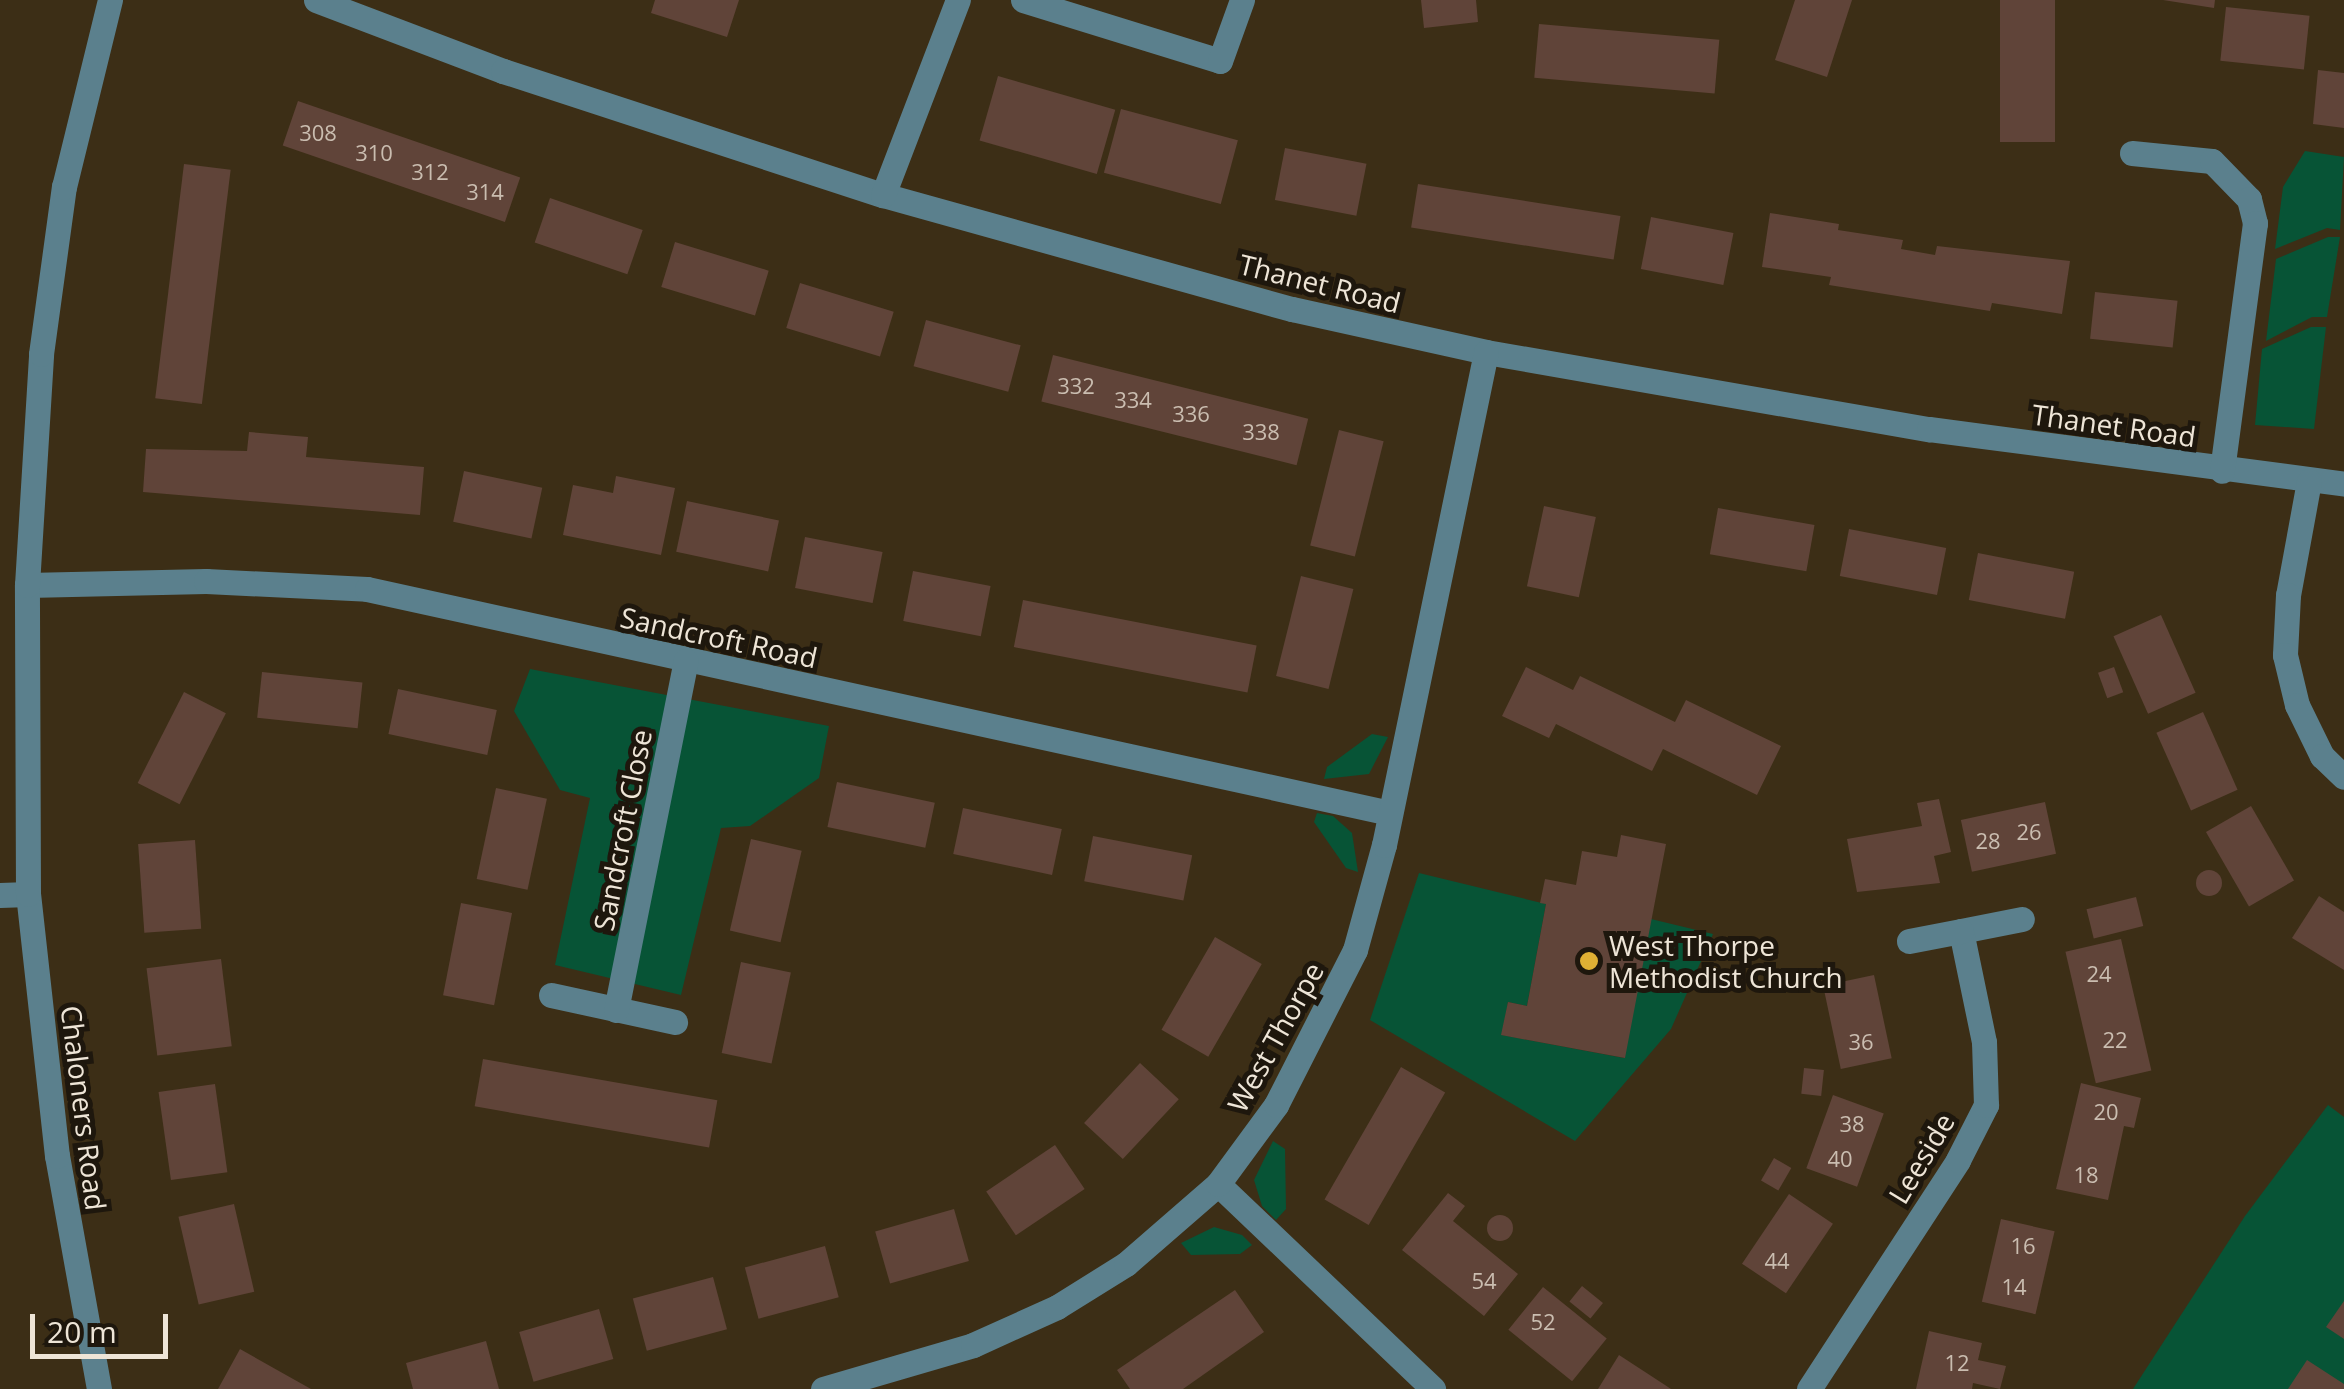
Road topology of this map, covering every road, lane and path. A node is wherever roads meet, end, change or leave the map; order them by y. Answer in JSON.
{"nodes":[{"id":1,"x":110,"y":0,"type":"edge"},
{"id":2,"x":316,"y":0,"type":"edge"},
{"id":3,"x":958,"y":0,"type":"edge"},
{"id":4,"x":1023,"y":0,"type":"edge"},
{"id":5,"x":1242,"y":0,"type":"edge"},
{"id":6,"x":2132,"y":154,"type":"dead end"},
{"id":7,"x":883,"y":194,"type":"junction"},
{"id":8,"x":1486,"y":352,"type":"junction"},
{"id":9,"x":2222,"y":471,"type":"junction"},
{"id":10,"x":2309,"y":482,"type":"junction"},
{"id":11,"x":2344,"y":484,"type":"edge"},
{"id":12,"x":27,"y":585,"type":"junction"},
{"id":13,"x":686,"y":661,"type":"junction"},
{"id":14,"x":2344,"y":777,"type":"edge"},
{"id":15,"x":1390,"y":813,"type":"junction"},
{"id":16,"x":28,"y":894,"type":"junction"},
{"id":17,"x":0,"y":895,"type":"edge"},
{"id":18,"x":2022,"y":919,"type":"dead end"},
{"id":19,"x":1961,"y":931,"type":"junction"},
{"id":20,"x":1909,"y":940,"type":"dead end"},
{"id":21,"x":550,"y":995,"type":"dead end"},
{"id":22,"x":616,"y":1010,"type":"junction"},
{"id":23,"x":675,"y":1022,"type":"dead end"},
{"id":24,"x":1218,"y":1184,"type":"junction"},
{"id":25,"x":99,"y":1389,"type":"edge"},
{"id":26,"x":823,"y":1389,"type":"edge"},
{"id":27,"x":1433,"y":1389,"type":"edge"},
{"id":28,"x":1808,"y":1389,"type":"edge"}],
"edges":[{"from":1,"to":12,"type":"street","name":"Chaloners Road"},
{"from":2,"to":7,"type":"street","name":"Thanet Road"},
{"from":3,"to":7,"type":"street"},
{"from":4,"to":5,"type":"street"},
{"from":6,"to":9,"type":"street"},
{"from":7,"to":8,"type":"street","name":"Thanet Road"},
{"from":8,"to":9,"type":"street","name":"Thanet Road"},
{"from":8,"to":15,"type":"street","name":"West Thorpe"},
{"from":9,"to":10,"type":"street","name":"Thanet Road"},
{"from":10,"to":11,"type":"street","name":"Thanet Road"},
{"from":10,"to":14,"type":"street"},
{"from":12,"to":13,"type":"street","name":"Sandcroft Road"},
{"from":12,"to":16,"type":"street","name":"Chaloners Road"},
{"from":13,"to":15,"type":"street","name":"Sandcroft Road"},
{"from":13,"to":22,"type":"street","name":"Sandcroft Close"},
{"from":15,"to":24,"type":"street","name":"West Thorpe"},
{"from":16,"to":17,"type":"street"},
{"from":16,"to":25,"type":"street","name":"Chaloners Road"},
{"from":18,"to":19,"type":"street"},
{"from":19,"to":20,"type":"street"},
{"from":19,"to":28,"type":"street","name":"Leeside"},
{"from":21,"to":22,"type":"street"},
{"from":22,"to":23,"type":"street"},
{"from":24,"to":26,"type":"street","name":"West Thorpe"},
{"from":24,"to":27,"type":"street"}]}
